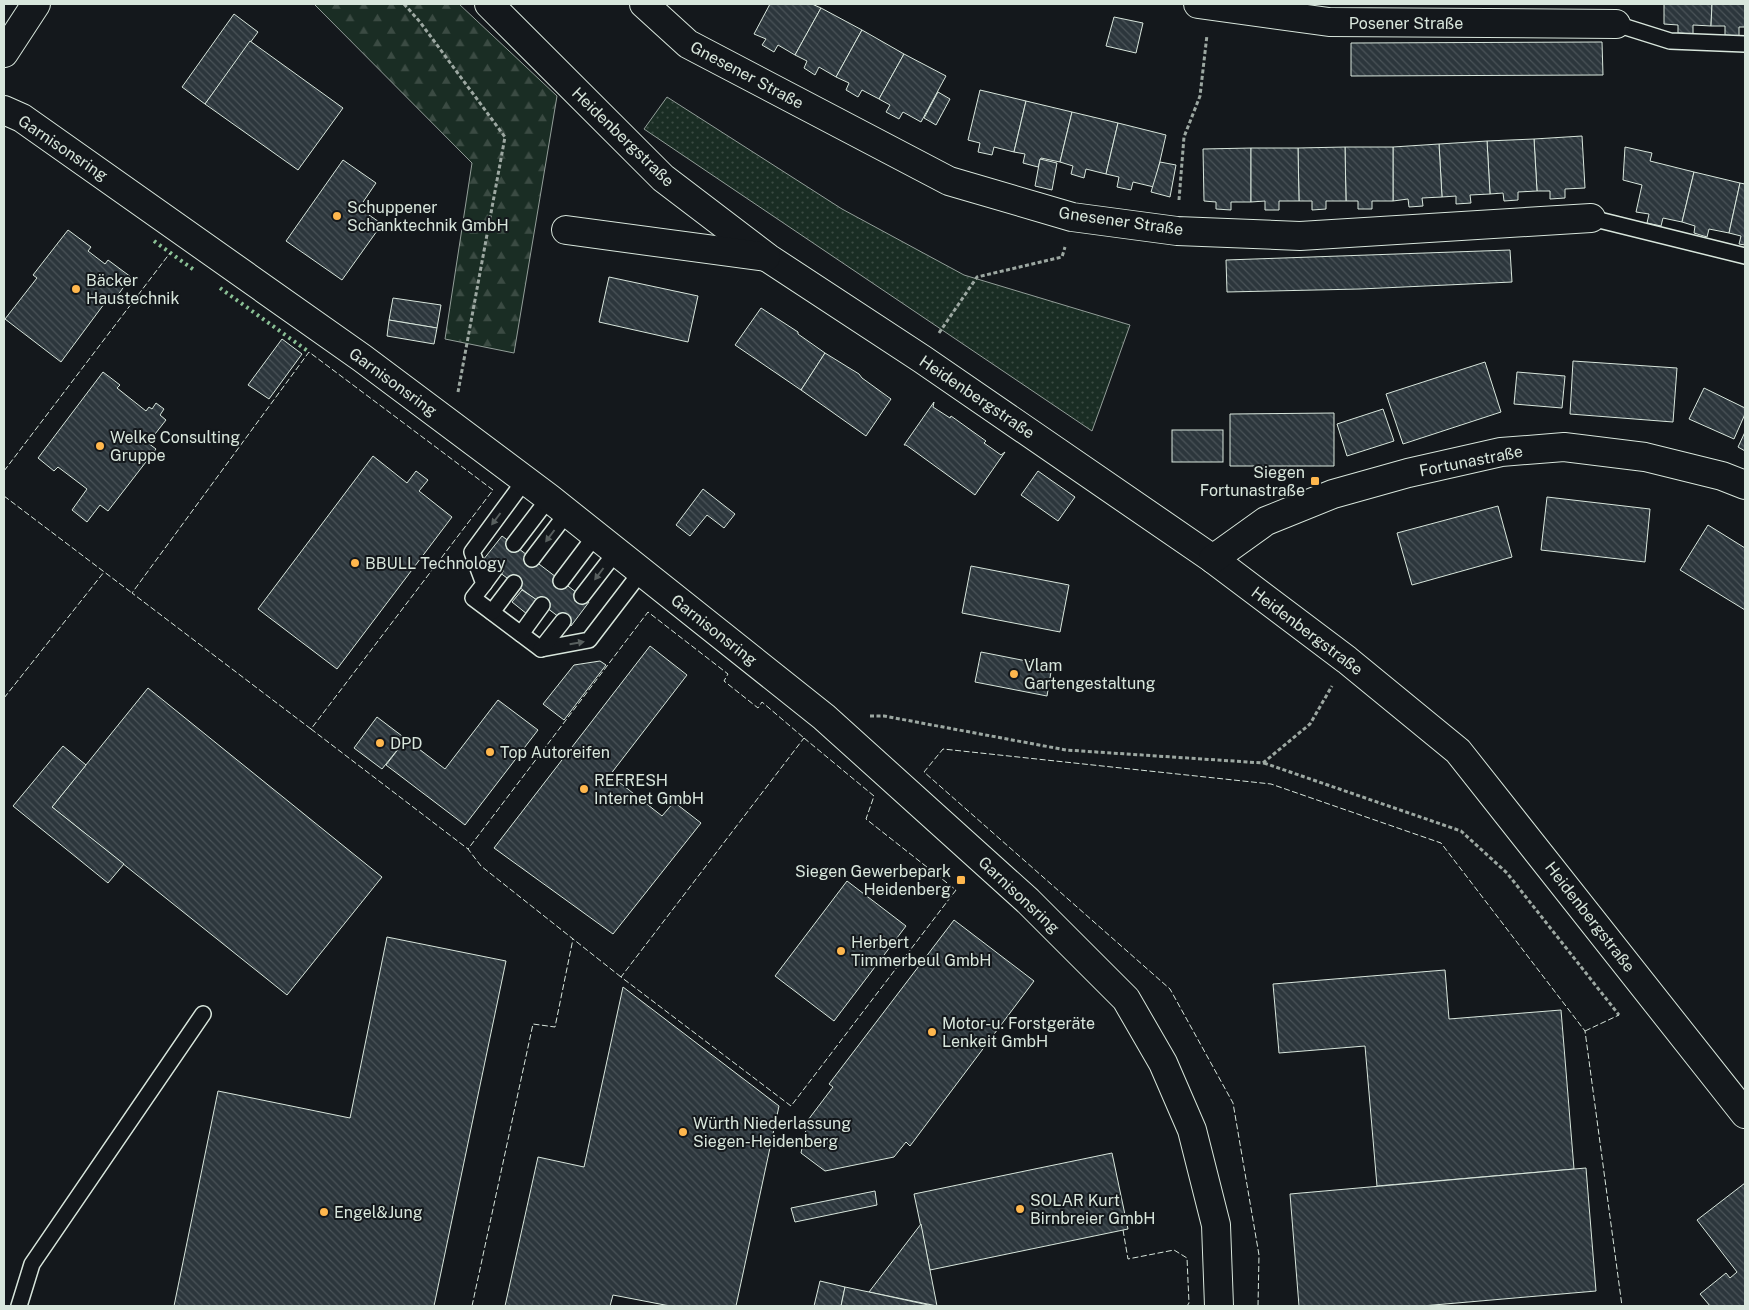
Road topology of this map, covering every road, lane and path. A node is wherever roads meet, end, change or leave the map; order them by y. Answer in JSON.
{"nodes":[{"id":1,"x":36,"y":4,"type":"edge"},
{"id":2,"x":404,"y":4,"type":"edge"},
{"id":3,"x":489,"y":4,"type":"edge"},
{"id":4,"x":644,"y":4,"type":"edge"},
{"id":5,"x":1204,"y":5,"type":"edge"},
{"id":6,"x":1616,"y":24,"type":"joint"},
{"id":7,"x":1745,"y":44,"type":"edge"},
{"id":8,"x":4,"y":53,"type":"edge"},
{"id":9,"x":4,"y":110,"type":"edge"},
{"id":10,"x":1072,"y":217,"type":"junction"},
{"id":11,"x":1591,"y":218,"type":"joint"},
{"id":12,"x":566,"y":230,"type":"dead end"},
{"id":13,"x":1177,"y":231,"type":"junction"},
{"id":14,"x":1745,"y":256,"type":"edge"},
{"id":15,"x":768,"y":258,"type":"junction"},
{"id":16,"x":922,"y":359,"type":"junction"},
{"id":17,"x":452,"y":425,"type":"junction"},
{"id":18,"x":525,"y":480,"type":"junction"},
{"id":19,"x":1745,"y":485,"type":"edge"},
{"id":20,"x":558,"y":506,"type":"junction"},
{"id":21,"x":514,"y":544,"type":"dead end"},
{"id":22,"x":605,"y":544,"type":"junction"},
{"id":23,"x":532,"y":559,"type":"dead end"},
{"id":24,"x":1213,"y":559,"type":"junction"},
{"id":25,"x":495,"y":569,"type":"dead end"},
{"id":26,"x":641,"y":572,"type":"junction"},
{"id":27,"x":561,"y":581,"type":"dead end"},
{"id":28,"x":514,"y":583,"type":"dead end"},
{"id":29,"x":484,"y":584,"type":"junction"},
{"id":30,"x":582,"y":596,"type":"dead end"},
{"id":31,"x":542,"y":605,"type":"dead end"},
{"id":32,"x":492,"y":612,"type":"junction"},
{"id":33,"x":563,"y":620,"type":"dead end"},
{"id":34,"x":521,"y":634,"type":"junction"},
{"id":35,"x":541,"y":649,"type":"junction"},
{"id":36,"x":1347,"y":660,"type":"junction"},
{"id":37,"x":824,"y":717,"type":"junction"},
{"id":38,"x":1263,"y":763,"type":"junction"},
{"id":39,"x":203,"y":1014,"type":"dead end"},
{"id":40,"x":1619,"y":1015,"type":"dead end"},
{"id":41,"x":1745,"y":1114,"type":"edge"},
{"id":42,"x":19,"y":1306,"type":"edge"},
{"id":43,"x":1218,"y":1306,"type":"edge"}],
"edges":[{"from":1,"to":8,"type":"street"},
{"from":2,"to":17,"type":"path"},
{"from":3,"to":15,"type":"street","name":"Heidenbergstraße"},
{"from":4,"to":10,"type":"street","name":"Gnesener Straße"},
{"from":5,"to":6,"type":"street","name":"Posener Straße"},
{"from":5,"to":13,"type":"path"},
{"from":6,"to":7,"type":"lane"},
{"from":9,"to":17,"type":"street","name":"Garnisonsring"},
{"from":10,"to":13,"type":"street","name":"Gnesener Straße"},
{"from":10,"to":16,"type":"path"},
{"from":11,"to":13,"type":"street","name":"Gnesener Straße"},
{"from":11,"to":14,"type":"lane"},
{"from":12,"to":15,"type":"street","name":"Heidenbergstraße"},
{"from":15,"to":16,"type":"street","name":"Heidenbergstraße"},
{"from":16,"to":24,"type":"street","name":"Heidenbergstraße"},
{"from":17,"to":18,"type":"street","name":"Garnisonsring"},
{"from":18,"to":20,"type":"street","name":"Garnisonsring"},
{"from":18,"to":29,"type":"lane","one_way":true},
{"from":19,"to":24,"type":"street","name":"Fortunastraße"},
{"from":20,"to":21,"type":"lane"},
{"from":20,"to":22,"type":"street","name":"Garnisonsring"},
{"from":20,"to":23,"type":"lane","one_way":true},
{"from":22,"to":26,"type":"street","name":"Garnisonsring"},
{"from":22,"to":27,"type":"lane"},
{"from":22,"to":30,"type":"lane","one_way":true},
{"from":24,"to":36,"type":"street","name":"Heidenbergstraße"},
{"from":25,"to":29,"type":"lane"},
{"from":35,"to":26,"type":"lane","one_way":true},
{"from":26,"to":37,"type":"street","name":"Garnisonsring"},
{"from":28,"to":32,"type":"lane"},
{"from":29,"to":32,"type":"lane"},
{"from":31,"to":34,"type":"lane"},
{"from":32,"to":34,"type":"lane"},
{"from":33,"to":35,"type":"lane"},
{"from":34,"to":35,"type":"lane"},
{"from":36,"to":38,"type":"path"},
{"from":36,"to":41,"type":"street","name":"Heidenbergstraße"},
{"from":37,"to":38,"type":"path"},
{"from":37,"to":43,"type":"street","name":"Garnisonsring"},
{"from":38,"to":40,"type":"path"},
{"from":39,"to":42,"type":"lane"}]}
